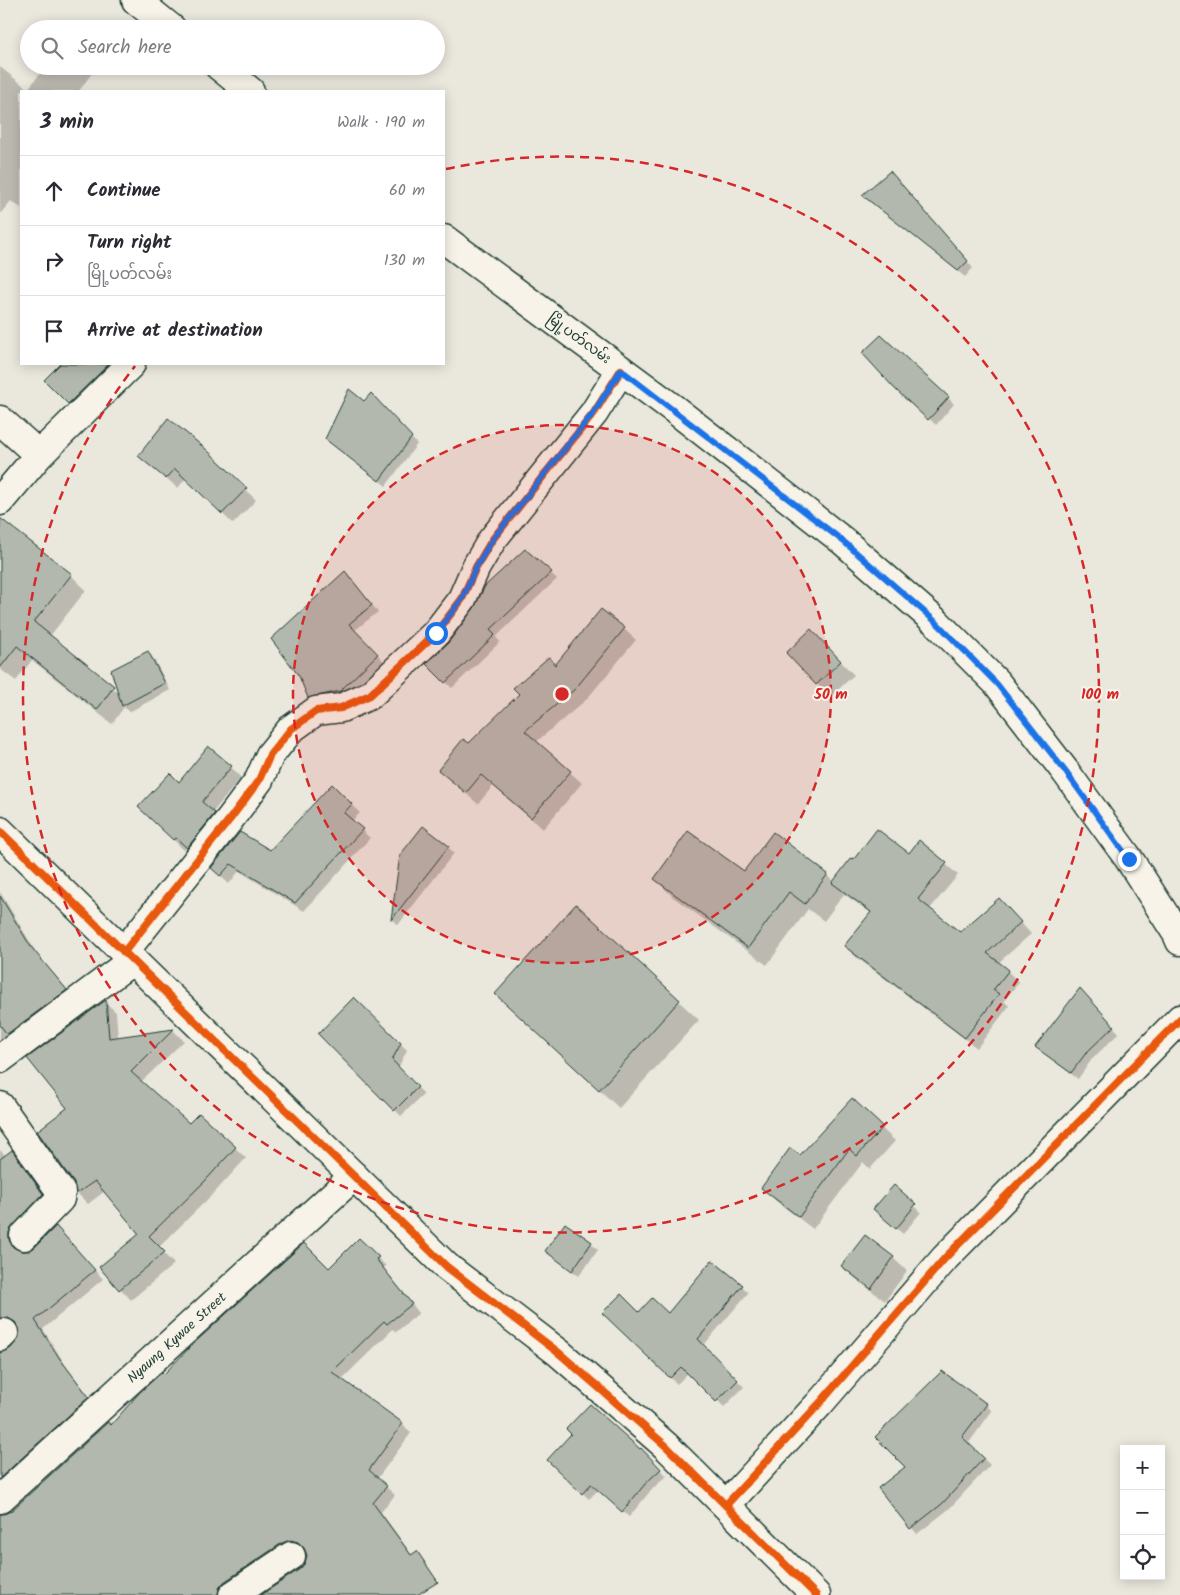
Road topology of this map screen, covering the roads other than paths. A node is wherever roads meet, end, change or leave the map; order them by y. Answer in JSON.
{"nodes":[{"id":1,"x":136,"y":0,"type":"edge"},
{"id":2,"x":161,"y":20,"type":"edge"},
{"id":3,"x":230,"y":75,"type":"edge"},
{"id":4,"x":249,"y":90,"type":"edge"},
{"id":5,"x":445,"y":240,"type":"edge"},
{"id":6,"x":130,"y":365,"type":"edge"},
{"id":7,"x":621,"y":370,"type":"junction"},
{"id":8,"x":0,"y":420,"type":"edge"},
{"id":9,"x":39,"y":455,"type":"junction"},
{"id":10,"x":0,"y":501,"type":"edge"},
{"id":11,"x":0,"y":831,"type":"edge"},
{"id":12,"x":1180,"y":941,"type":"edge"},
{"id":13,"x":128,"y":956,"type":"junction"},
{"id":14,"x":1180,"y":1019,"type":"edge"},
{"id":15,"x":0,"y":1059,"type":"edge"},
{"id":16,"x":0,"y":1106,"type":"edge"},
{"id":17,"x":354,"y":1176,"type":"junction"},
{"id":18,"x":24,"y":1236,"type":"dead end"},
{"id":19,"x":0,"y":1499,"type":"edge"},
{"id":20,"x":726,"y":1505,"type":"junction"},
{"id":21,"x":291,"y":1556,"type":"dead end"},
{"id":22,"x":233,"y":1595,"type":"edge"},
{"id":23,"x":816,"y":1595,"type":"edge"}],
"edges":[{"from":1,"to":2,"type":"street"},
{"from":3,"to":4,"type":"street"},
{"from":5,"to":7,"type":"street","name":"မြို့ပတ်လမ်း"},
{"from":6,"to":9,"type":"street"},
{"from":7,"to":12,"type":"street","name":"မြို့ပတ်လမ်း"},
{"from":7,"to":13,"type":"street"},
{"from":8,"to":9,"type":"street"},
{"from":9,"to":10,"type":"street"},
{"from":11,"to":13,"type":"street"},
{"from":13,"to":15,"type":"street"},
{"from":13,"to":17,"type":"street"},
{"from":14,"to":20,"type":"street"},
{"from":16,"to":18,"type":"street"},
{"from":17,"to":19,"type":"street","name":"Nyaung Kywae Street"},
{"from":17,"to":20,"type":"street"},
{"from":20,"to":23,"type":"street"},
{"from":21,"to":22,"type":"street"}]}
